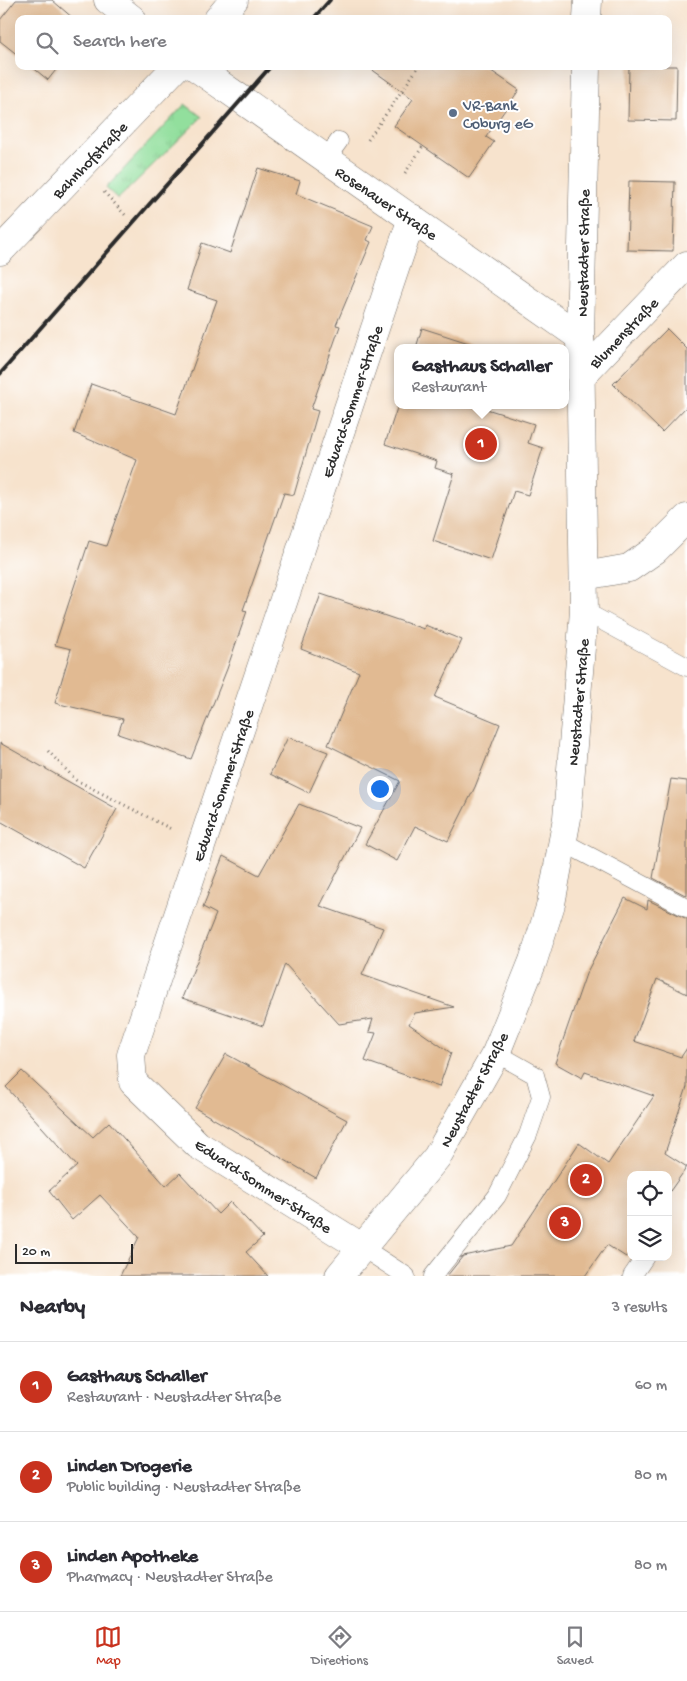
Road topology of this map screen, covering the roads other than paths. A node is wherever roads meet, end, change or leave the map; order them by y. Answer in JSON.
{"nodes":[{"id":1,"x":108,"y":0,"type":"edge"},
{"id":2,"x":234,"y":0,"type":"edge"},
{"id":3,"x":588,"y":0,"type":"edge"},
{"id":4,"x":127,"y":15,"type":"edge"},
{"id":5,"x":221,"y":15,"type":"edge"},
{"id":6,"x":587,"y":15,"type":"edge"},
{"id":7,"x":174,"y":70,"type":"edge"},
{"id":8,"x":200,"y":70,"type":"edge"},
{"id":9,"x":586,"y":70,"type":"edge"},
{"id":10,"x":412,"y":218,"type":"junction"},
{"id":11,"x":0,"y":251,"type":"edge"},
{"id":12,"x":687,"y":265,"type":"edge"},
{"id":13,"x":580,"y":337,"type":"junction"},
{"id":14,"x":581,"y":376,"type":"junction"},
{"id":15,"x":687,"y":518,"type":"edge"},
{"id":16,"x":584,"y":576,"type":"junction"},
{"id":17,"x":584,"y":611,"type":"junction"},
{"id":18,"x":687,"y":667,"type":"edge"},
{"id":19,"x":563,"y":842,"type":"junction"},
{"id":20,"x":687,"y":908,"type":"edge"},
{"id":21,"x":496,"y":1053,"type":"junction"},
{"id":22,"x":363,"y":1248,"type":"junction"},
{"id":23,"x":642,"y":1261,"type":"edge"},
{"id":24,"x":338,"y":1276,"type":"edge"},
{"id":25,"x":406,"y":1276,"type":"edge"},
{"id":26,"x":433,"y":1276,"type":"edge"},
{"id":27,"x":632,"y":1276,"type":"edge"}],
"edges":[{"from":1,"to":4,"type":"street"},
{"from":2,"to":5,"type":"street"},
{"from":3,"to":6,"type":"street"},
{"from":7,"to":11,"type":"street","name":"Bahnhofstraße"},
{"from":8,"to":10,"type":"street","name":"Rosenauer Straße"},
{"from":9,"to":13,"type":"street","name":"Neustadter Straße"},
{"from":10,"to":13,"type":"street","name":"Rosenauer Straße"},
{"from":10,"to":22,"type":"street","name":"Eduard-Sommer-Straße"},
{"from":12,"to":14,"type":"street","name":"Blumenstraße"},
{"from":13,"to":14,"type":"street","name":"Neustadter Straße"},
{"from":14,"to":16,"type":"street","name":"Neustadter Straße"},
{"from":15,"to":16,"type":"street"},
{"from":16,"to":17,"type":"street","name":"Neustadter Straße"},
{"from":17,"to":18,"type":"lane"},
{"from":17,"to":19,"type":"street","name":"Neustadter Straße"},
{"from":19,"to":20,"type":"lane"},
{"from":19,"to":21,"type":"street","name":"Neustadter Straße"},
{"from":21,"to":22,"type":"street","name":"Neustadter Straße"},
{"from":21,"to":26,"type":"lane"},
{"from":22,"to":24,"type":"street","name":"Neustadter Straße"},
{"from":22,"to":25,"type":"lane"},
{"from":23,"to":27,"type":"lane"}]}
